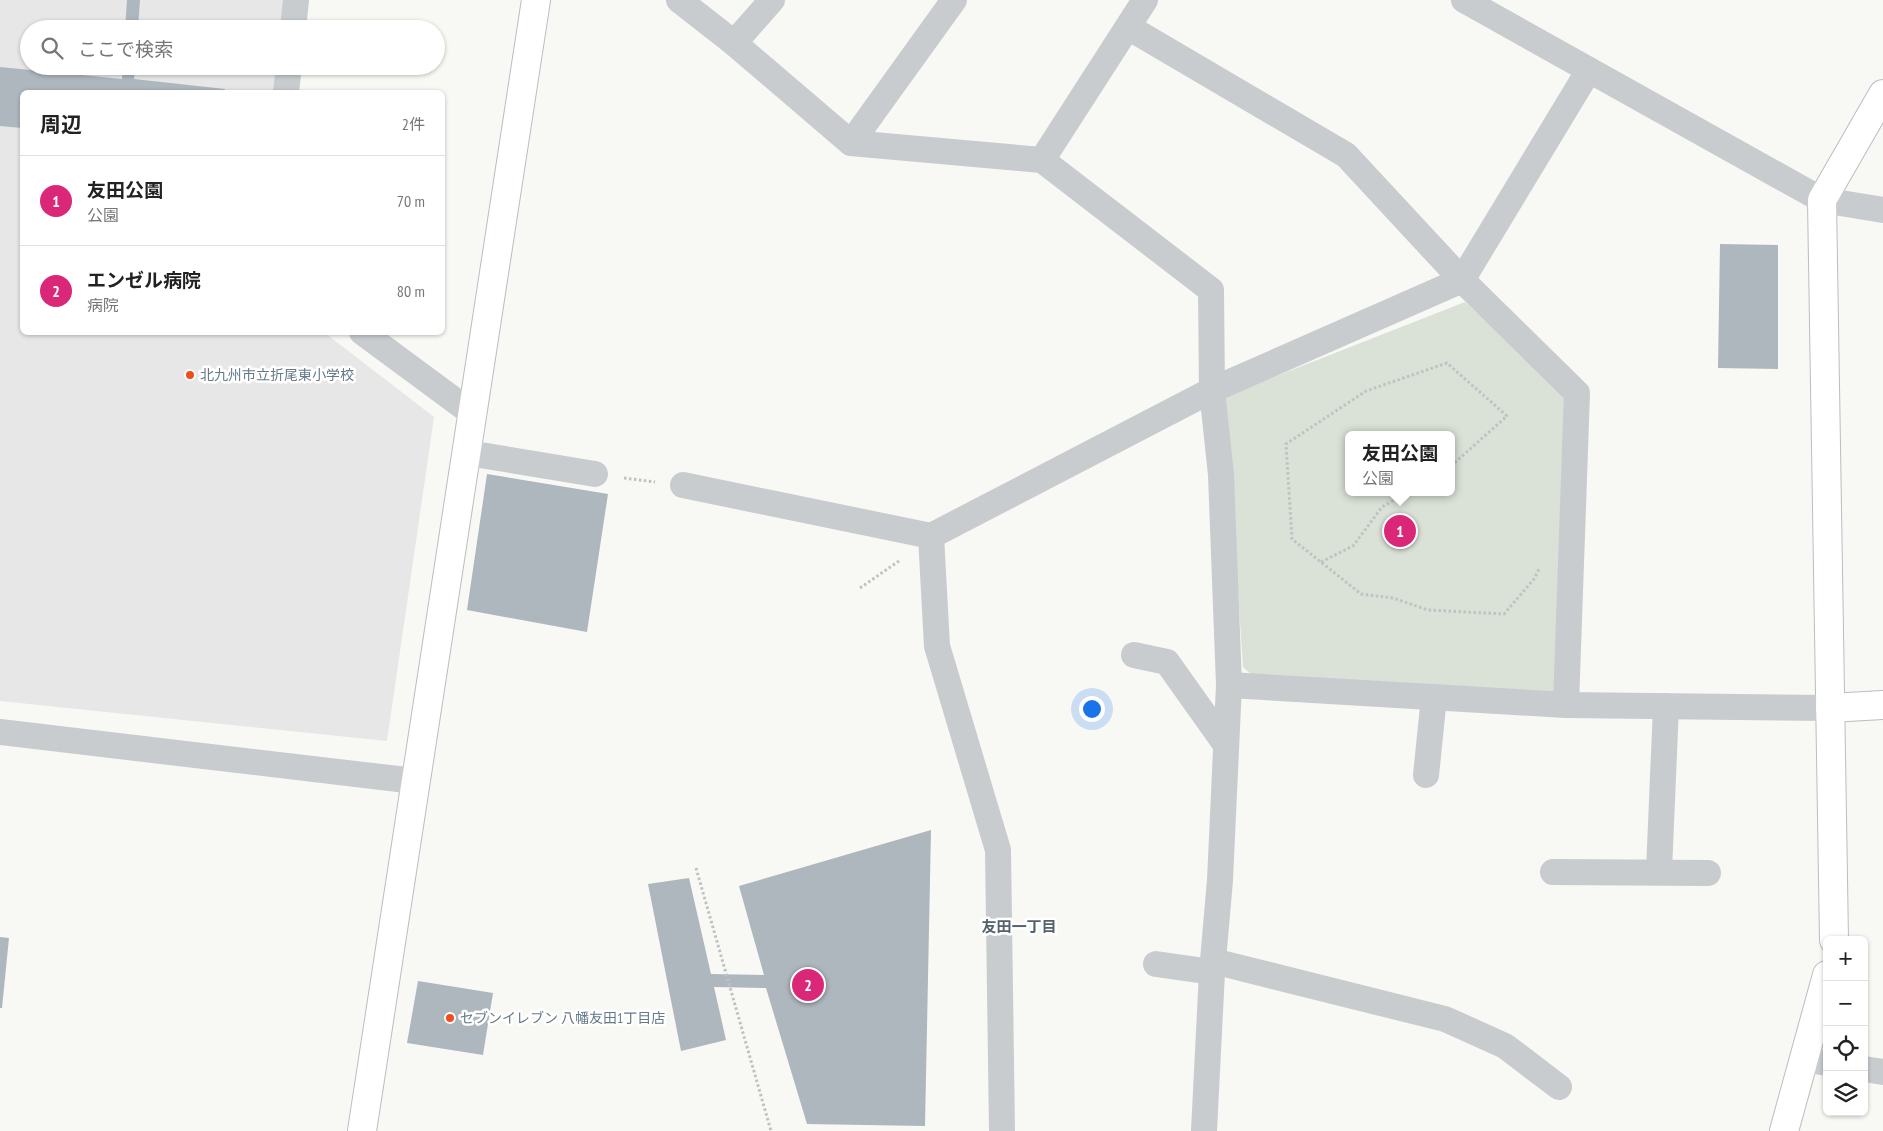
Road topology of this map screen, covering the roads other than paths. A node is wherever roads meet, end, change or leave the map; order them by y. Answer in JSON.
{"nodes":[{"id":1,"x":296,"y":0,"type":"edge"},
{"id":2,"x":536,"y":0,"type":"edge"},
{"id":3,"x":679,"y":0,"type":"edge"},
{"id":4,"x":772,"y":0,"type":"edge"},
{"id":5,"x":954,"y":0,"type":"edge"},
{"id":6,"x":1145,"y":0,"type":"edge"},
{"id":7,"x":1464,"y":0,"type":"edge"},
{"id":8,"x":294,"y":20,"type":"edge"},
{"id":9,"x":1128,"y":27,"type":"junction"},
{"id":10,"x":734,"y":43,"type":"junction"},
{"id":11,"x":1589,"y":70,"type":"junction"},
{"id":12,"x":288,"y":75,"type":"edge"},
{"id":13,"x":286,"y":90,"type":"edge"},
{"id":14,"x":1883,"y":94,"type":"edge"},
{"id":15,"x":851,"y":144,"type":"junction"},
{"id":16,"x":1042,"y":160,"type":"junction"},
{"id":17,"x":1822,"y":200,"type":"junction"},
{"id":18,"x":1883,"y":210,"type":"edge"},
{"id":19,"x":1462,"y":280,"type":"junction"},
{"id":20,"x":366,"y":335,"type":"edge"},
{"id":21,"x":1212,"y":390,"type":"junction"},
{"id":22,"x":473,"y":414,"type":"junction"},
{"id":23,"x":468,"y":453,"type":"junction"},
{"id":24,"x":595,"y":474,"type":"road end"},
{"id":25,"x":683,"y":485,"type":"road end"},
{"id":26,"x":924,"y":534,"type":"junction"},
{"id":27,"x":1134,"y":655,"type":"dead end"},
{"id":28,"x":1229,"y":685,"type":"junction"},
{"id":29,"x":1434,"y":697,"type":"junction"},
{"id":30,"x":1566,"y":705,"type":"junction"},
{"id":31,"x":1883,"y":705,"type":"edge"},
{"id":32,"x":1666,"y":706,"type":"junction"},
{"id":33,"x":1830,"y":708,"type":"junction"},
{"id":34,"x":0,"y":732,"type":"edge"},
{"id":35,"x":1226,"y":745,"type":"junction"},
{"id":36,"x":1426,"y":775,"type":"dead end"},
{"id":37,"x":415,"y":781,"type":"junction"},
{"id":38,"x":1659,"y":871,"type":"junction"},
{"id":39,"x":1553,"y":872,"type":"dead end"},
{"id":40,"x":1708,"y":872,"type":"dead end"},
{"id":41,"x":1834,"y":936,"type":"edge"},
{"id":42,"x":1156,"y":964,"type":"dead end"},
{"id":43,"x":1213,"y":966,"type":"junction"},
{"id":44,"x":1826,"y":981,"type":"edge"},
{"id":45,"x":1815,"y":1061,"type":"edge"},
{"id":46,"x":1868,"y":1070,"type":"edge"},
{"id":47,"x":1883,"y":1072,"type":"edge"},
{"id":48,"x":1560,"y":1087,"type":"dead end"},
{"id":49,"x":362,"y":1131,"type":"edge"},
{"id":50,"x":1002,"y":1131,"type":"edge"},
{"id":51,"x":1204,"y":1131,"type":"edge"},
{"id":52,"x":1784,"y":1131,"type":"edge"}],
"edges":[{"from":1,"to":8,"type":"street"},
{"from":2,"to":22,"type":"street"},
{"from":3,"to":10,"type":"street"},
{"from":4,"to":10,"type":"street"},
{"from":5,"to":15,"type":"street"},
{"from":6,"to":9,"type":"street"},
{"from":7,"to":11,"type":"street"},
{"from":9,"to":16,"type":"street"},
{"from":9,"to":19,"type":"street"},
{"from":10,"to":15,"type":"street"},
{"from":11,"to":17,"type":"street"},
{"from":11,"to":19,"type":"street"},
{"from":12,"to":13,"type":"street"},
{"from":14,"to":17,"type":"street"},
{"from":15,"to":16,"type":"street"},
{"from":16,"to":21,"type":"street"},
{"from":17,"to":18,"type":"street"},
{"from":17,"to":33,"type":"street"},
{"from":19,"to":21,"type":"street"},
{"from":19,"to":30,"type":"street"},
{"from":20,"to":22,"type":"street"},
{"from":21,"to":26,"type":"street"},
{"from":21,"to":28,"type":"street"},
{"from":22,"to":23,"type":"street"},
{"from":23,"to":24,"type":"street"},
{"from":23,"to":37,"type":"street"},
{"from":25,"to":26,"type":"street"},
{"from":26,"to":50,"type":"street"},
{"from":27,"to":35,"type":"street"},
{"from":28,"to":29,"type":"street"},
{"from":28,"to":35,"type":"street"},
{"from":29,"to":30,"type":"street"},
{"from":29,"to":36,"type":"street"},
{"from":30,"to":32,"type":"street"},
{"from":31,"to":33,"type":"street"},
{"from":32,"to":33,"type":"street"},
{"from":32,"to":38,"type":"street"},
{"from":33,"to":41,"type":"street"},
{"from":34,"to":37,"type":"street"},
{"from":35,"to":43,"type":"street"},
{"from":37,"to":49,"type":"street"},
{"from":38,"to":39,"type":"street"},
{"from":38,"to":40,"type":"street"},
{"from":42,"to":43,"type":"street"},
{"from":43,"to":48,"type":"street"},
{"from":43,"to":51,"type":"street"},
{"from":44,"to":45,"type":"street"},
{"from":45,"to":52,"type":"street"},
{"from":46,"to":47,"type":"street"}]}
